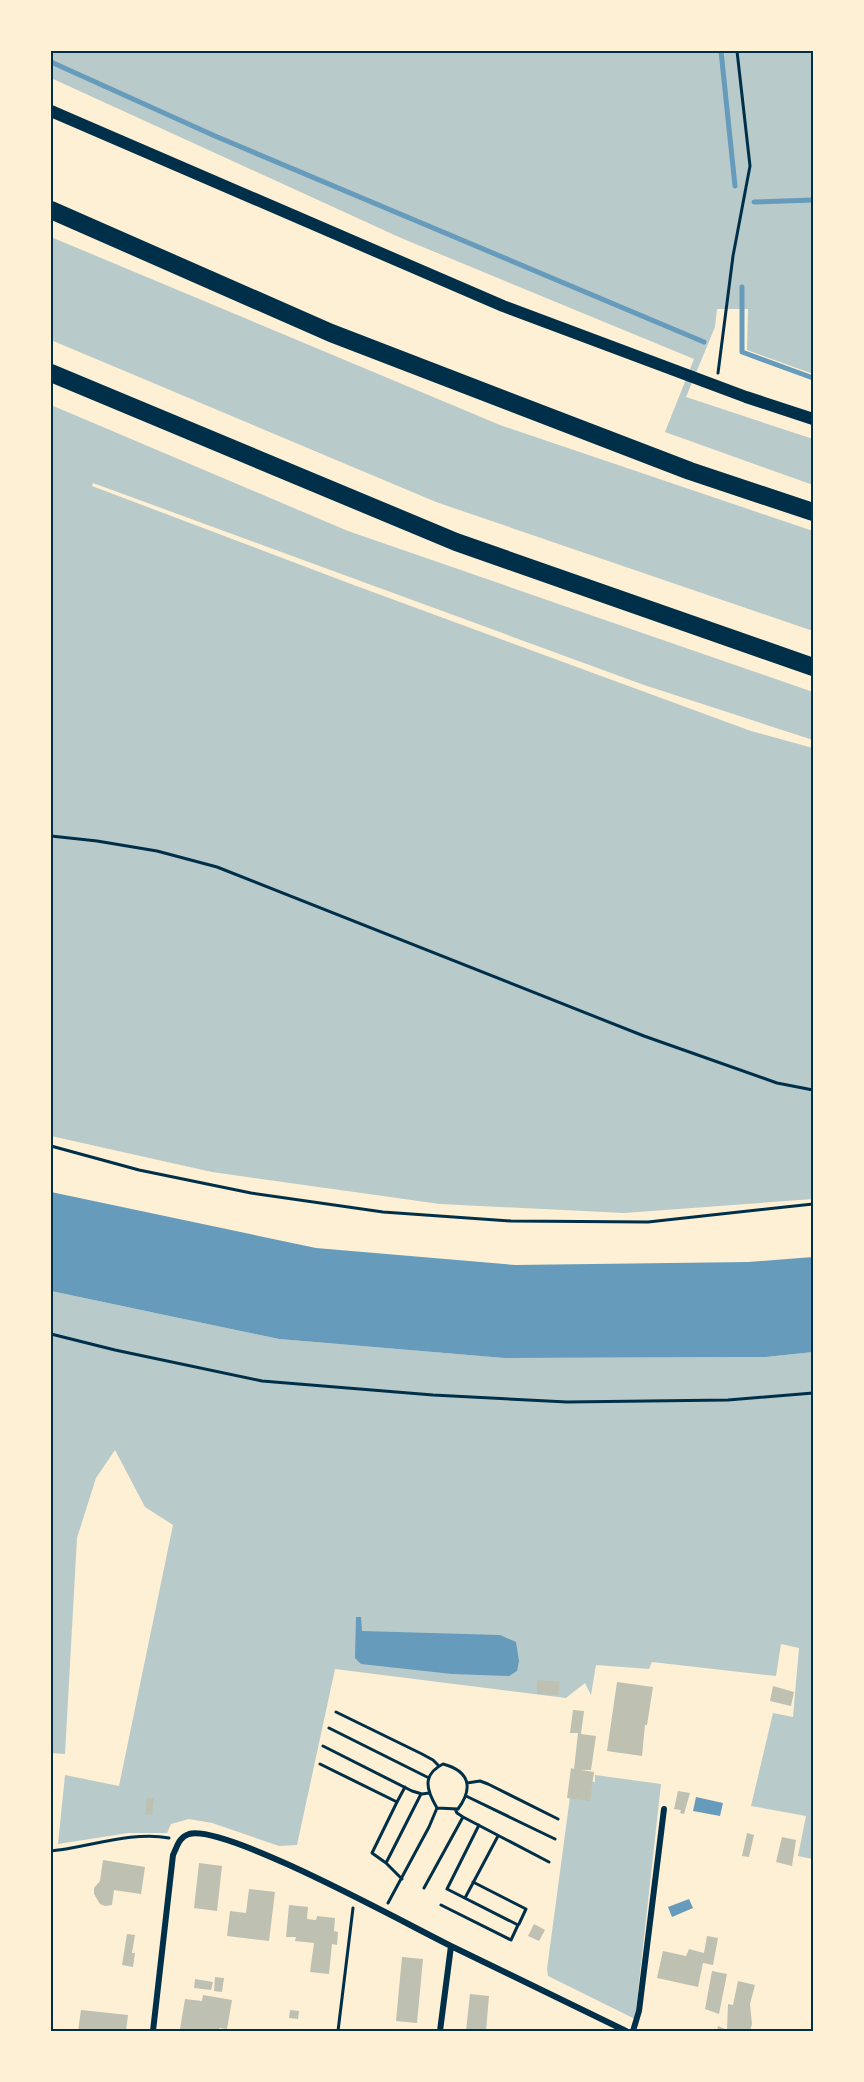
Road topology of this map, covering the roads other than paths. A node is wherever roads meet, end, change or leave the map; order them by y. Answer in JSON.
{"nodes":[{"id":1,"x":51,"y":111,"type":"edge"},
{"id":2,"x":51,"y":210,"type":"edge"},
{"id":3,"x":51,"y":373,"type":"edge"},
{"id":4,"x":813,"y":419,"type":"edge"},
{"id":5,"x":813,"y":512,"type":"edge"},
{"id":6,"x":813,"y":667,"type":"edge"},
{"id":7,"x":664,"y":1809,"type":"dead end"},
{"id":8,"x":451,"y":1946,"type":"junction"},
{"id":9,"x":153,"y":2031,"type":"edge"},
{"id":10,"x":440,"y":2031,"type":"edge"},
{"id":11,"x":626,"y":2031,"type":"edge"},
{"id":12,"x":633,"y":2031,"type":"edge"}],
"edges":[{"from":1,"to":4,"type":"main road"},
{"from":2,"to":5,"type":"highway"},
{"from":3,"to":6,"type":"highway"},
{"from":7,"to":12,"type":"street"},
{"from":8,"to":9,"type":"street"},
{"from":8,"to":10,"type":"street"},
{"from":8,"to":11,"type":"street"}]}
